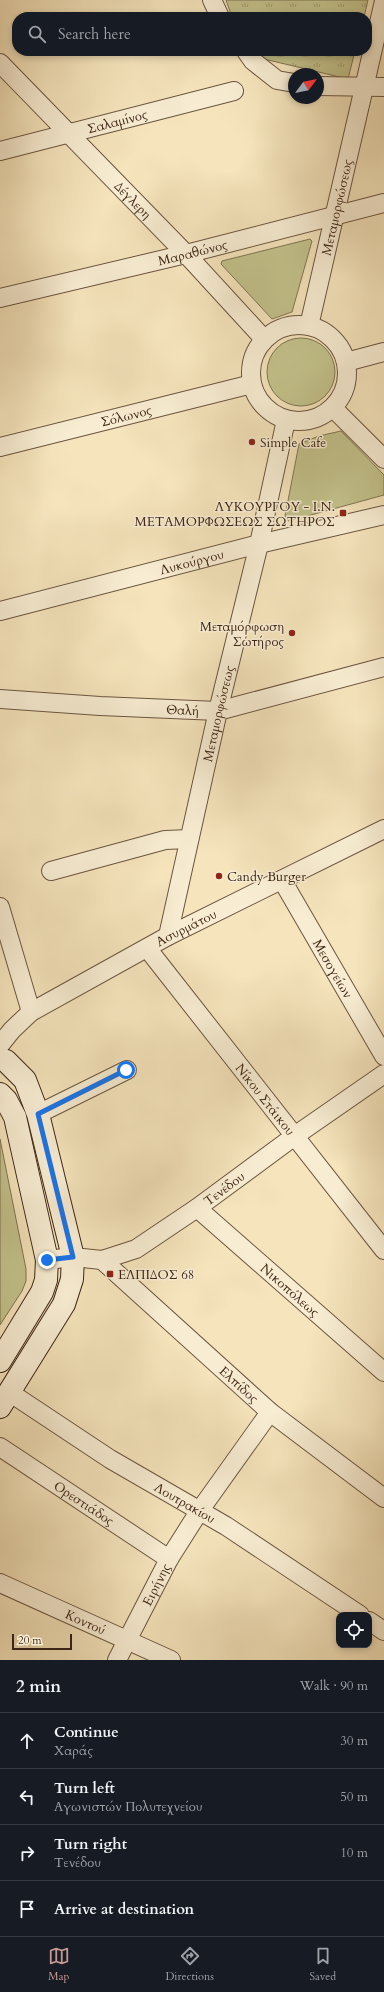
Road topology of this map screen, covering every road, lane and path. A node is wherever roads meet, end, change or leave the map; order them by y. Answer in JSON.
{"nodes":[{"id":1,"x":212,"y":0,"type":"edge"},
{"id":2,"x":383,"y":11,"type":"edge"},
{"id":3,"x":218,"y":12,"type":"edge"},
{"id":4,"x":372,"y":53,"type":"edge"},
{"id":5,"x":250,"y":56,"type":"edge"},
{"id":6,"x":371,"y":56,"type":"edge"},
{"id":7,"x":0,"y":63,"type":"edge"},
{"id":8,"x":288,"y":82,"type":"edge"},
{"id":9,"x":324,"y":86,"type":"edge"},
{"id":10,"x":384,"y":87,"type":"edge"},
{"id":11,"x":363,"y":88,"type":"junction"},
{"id":12,"x":234,"y":90,"type":"dead end"},
{"id":13,"x":69,"y":132,"type":"junction"},
{"id":14,"x":0,"y":150,"type":"edge"},
{"id":15,"x":384,"y":204,"type":"edge"},
{"id":16,"x":334,"y":217,"type":"junction"},
{"id":17,"x":186,"y":254,"type":"junction"},
{"id":18,"x":0,"y":298,"type":"edge"},
{"id":19,"x":309,"y":326,"type":"junction"},
{"id":20,"x":264,"y":339,"type":"junction"},
{"id":21,"x":384,"y":352,"type":"edge"},
{"id":22,"x":346,"y":362,"type":"junction"},
{"id":23,"x":252,"y":384,"type":"junction"},
{"id":24,"x":333,"y":408,"type":"junction"},
{"id":25,"x":286,"y":420,"type":"junction"},
{"id":26,"x":0,"y":447,"type":"edge"},
{"id":27,"x":384,"y":459,"type":"edge"},
{"id":28,"x":384,"y":515,"type":"edge"},
{"id":29,"x":259,"y":544,"type":"junction"},
{"id":30,"x":0,"y":611,"type":"edge"},
{"id":31,"x":384,"y":667,"type":"edge"},
{"id":32,"x":0,"y":699,"type":"edge"},
{"id":33,"x":218,"y":711,"type":"junction"},
{"id":34,"x":384,"y":828,"type":"edge"},
{"id":35,"x":189,"y":839,"type":"junction"},
{"id":36,"x":51,"y":870,"type":"dead end"},
{"id":37,"x":282,"y":880,"type":"junction"},
{"id":38,"x":1,"y":917,"type":"edge"},
{"id":39,"x":168,"y":936,"type":"junction"},
{"id":40,"x":147,"y":948,"type":"junction"},
{"id":41,"x":31,"y":1012,"type":"junction"},
{"id":42,"x":0,"y":1045,"type":"edge"},
{"id":43,"x":384,"y":1056,"type":"edge"},
{"id":44,"x":0,"y":1059,"type":"edge"},
{"id":45,"x":126,"y":1070,"type":"dead end"},
{"id":46,"x":384,"y":1074,"type":"edge"},
{"id":47,"x":0,"y":1094,"type":"edge"},
{"id":48,"x":38,"y":1114,"type":"junction"},
{"id":49,"x":296,"y":1136,"type":"junction"},
{"id":50,"x":197,"y":1208,"type":"junction"},
{"id":51,"x":384,"y":1250,"type":"edge"},
{"id":52,"x":73,"y":1257,"type":"junction"},
{"id":53,"x":47,"y":1260,"type":"junction"},
{"id":54,"x":102,"y":1260,"type":"junction"},
{"id":55,"x":0,"y":1361,"type":"edge"},
{"id":56,"x":384,"y":1372,"type":"edge"},
{"id":57,"x":4,"y":1400,"type":"edge"},
{"id":58,"x":270,"y":1412,"type":"junction"},
{"id":59,"x":0,"y":1447,"type":"edge"},
{"id":60,"x":384,"y":1498,"type":"edge"},
{"id":61,"x":200,"y":1510,"type":"junction"},
{"id":62,"x":169,"y":1559,"type":"junction"},
{"id":63,"x":0,"y":1583,"type":"edge"},
{"id":64,"x":355,"y":1612,"type":"edge"},
{"id":65,"x":372,"y":1623,"type":"edge"},
{"id":66,"x":384,"y":1631,"type":"edge"},
{"id":67,"x":127,"y":1639,"type":"junction"},
{"id":68,"x":116,"y":1660,"type":"edge"},
{"id":69,"x":171,"y":1660,"type":"edge"}],
"edges":[{"from":1,"to":3,"type":"street"},
{"from":2,"to":4,"type":"street","name":"Μεταμορφώσεως"},
{"from":5,"to":8,"type":"street"},
{"from":6,"to":11,"type":"street","name":"Μεταμορφώσεως"},
{"from":7,"to":13,"type":"street","name":"Δέγλερη"},
{"from":9,"to":11,"type":"street"},
{"from":10,"to":11,"type":"street"},
{"from":11,"to":16,"type":"street","name":"Μεταμορφώσεως"},
{"from":12,"to":13,"type":"street","name":"Σαλαμίνος"},
{"from":13,"to":14,"type":"street","name":"Σαλαμίνος"},
{"from":13,"to":17,"type":"street","name":"Δέγλερη"},
{"from":15,"to":16,"type":"street","name":"Μαραθώνος"},
{"from":16,"to":17,"type":"street","name":"Μαραθώνος"},
{"from":16,"to":19,"type":"street","name":"Μεταμορφώσεως"},
{"from":17,"to":18,"type":"street","name":"Μαραθώνος"},
{"from":17,"to":20,"type":"street","name":"Δέγλερη"},
{"from":19,"to":20,"type":"street"},
{"from":19,"to":22,"type":"street"},
{"from":20,"to":23,"type":"street"},
{"from":21,"to":22,"type":"street"},
{"from":22,"to":24,"type":"street"},
{"from":23,"to":25,"type":"street"},
{"from":23,"to":26,"type":"street","name":"Σόλωνος"},
{"from":24,"to":25,"type":"street"},
{"from":24,"to":27,"type":"street"},
{"from":25,"to":29,"type":"street","name":"Μεταμορφώσεως"},
{"from":28,"to":29,"type":"street","name":"Λυκούργου"},
{"from":29,"to":30,"type":"street","name":"Λυκούργου"},
{"from":29,"to":33,"type":"street","name":"Μεταμορφώσεως"},
{"from":31,"to":33,"type":"street","name":"Θαλή"},
{"from":32,"to":33,"type":"street","name":"Θαλή"},
{"from":33,"to":35,"type":"street","name":"Μεταμορφώσεως"},
{"from":34,"to":37,"type":"street","name":"Ασυρμάτου"},
{"from":35,"to":36,"type":"street"},
{"from":35,"to":39,"type":"street","name":"Μεταμορφώσεως"},
{"from":37,"to":39,"type":"street","name":"Ασυρμάτου"},
{"from":37,"to":43,"type":"street","name":"Μεσογείων"},
{"from":38,"to":41,"type":"street"},
{"from":39,"to":40,"type":"street","name":"Ασυρμάτου"},
{"from":40,"to":41,"type":"street","name":"Ασυρμάτου"},
{"from":40,"to":49,"type":"street","name":"Νίκου Στάικου"},
{"from":41,"to":42,"type":"street","name":"Ασυρμάτου"},
{"from":44,"to":48,"type":"street"},
{"from":45,"to":48,"type":"street"},
{"from":46,"to":49,"type":"street","name":"Τενέδου"},
{"from":47,"to":53,"type":"street"},
{"from":48,"to":52,"type":"street"},
{"from":49,"to":50,"type":"street","name":"Τενέδου"},
{"from":49,"to":51,"type":"street","name":"Νίκου Στάικου"},
{"from":50,"to":54,"type":"street","name":"Τενέδου"},
{"from":50,"to":56,"type":"street","name":"Νικοπόλεως"},
{"from":52,"to":53,"type":"street","name":"Τενέδου"},
{"from":52,"to":54,"type":"street","name":"Τενέδου"},
{"from":52,"to":57,"type":"street"},
{"from":53,"to":55,"type":"street"},
{"from":54,"to":58,"type":"street","name":"Ελπίδος"},
{"from":57,"to":61,"type":"street","name":"Λουτρακίου"},
{"from":58,"to":60,"type":"street","name":"Ελπίδος"},
{"from":58,"to":61,"type":"street","name":"Ειρήνης"},
{"from":59,"to":62,"type":"street","name":"Ορεστιάδος"},
{"from":61,"to":62,"type":"street","name":"Ειρήνης"},
{"from":61,"to":64,"type":"street","name":"Λουτρακίου"},
{"from":62,"to":67,"type":"street","name":"Ειρήνης"},
{"from":63,"to":67,"type":"street","name":"Κοντού"},
{"from":65,"to":66,"type":"street"},
{"from":67,"to":68,"type":"street","name":"Ειρήνης"},
{"from":67,"to":69,"type":"street","name":"Κοντού"}]}
